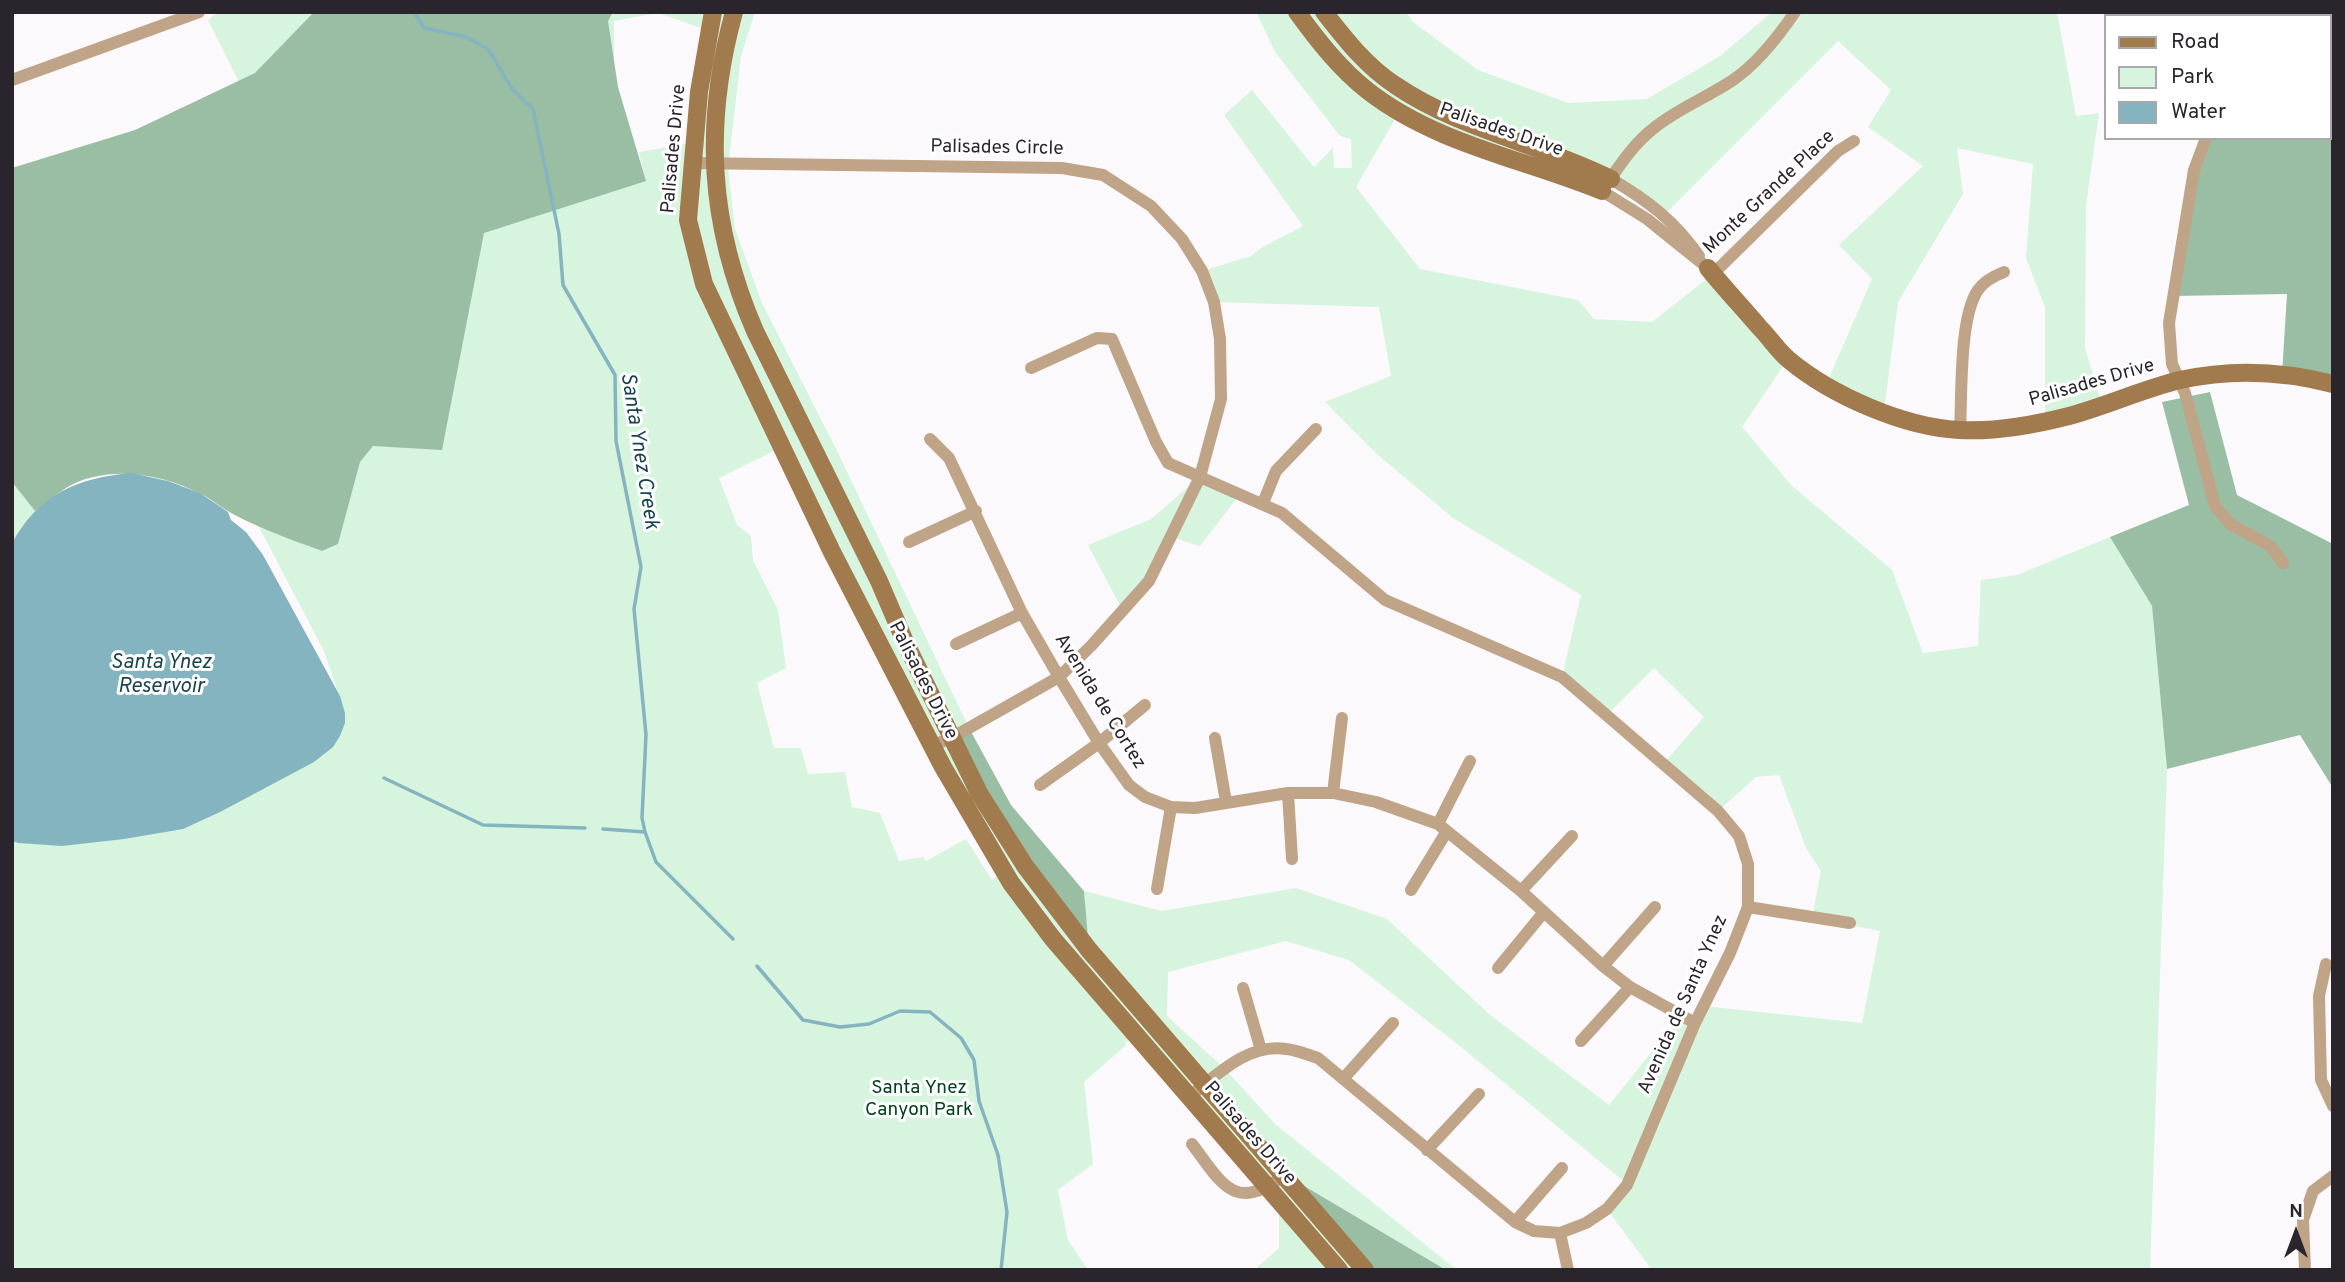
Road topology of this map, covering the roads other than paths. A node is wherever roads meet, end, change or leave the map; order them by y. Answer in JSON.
{"nodes":[{"id":1,"x":199,"y":12,"type":"edge"},
{"id":2,"x":713,"y":12,"type":"edge"},
{"id":3,"x":734,"y":12,"type":"edge"},
{"id":4,"x":1297,"y":12,"type":"edge"},
{"id":5,"x":1324,"y":12,"type":"edge"},
{"id":6,"x":1796,"y":12,"type":"edge"},
{"id":7,"x":12,"y":80,"type":"edge"},
{"id":8,"x":2205,"y":140,"type":"edge"},
{"id":9,"x":1854,"y":141,"type":"dead end"},
{"id":10,"x":692,"y":163,"type":"junction"},
{"id":11,"x":716,"y":165,"type":"junction"},
{"id":12,"x":1606,"y":185,"type":"junction"},
{"id":13,"x":1710,"y":271,"type":"junction"},
{"id":14,"x":2004,"y":272,"type":"dead end"},
{"id":15,"x":1031,"y":368,"type":"dead end"},
{"id":16,"x":2179,"y":381,"type":"junction"},
{"id":17,"x":2333,"y":384,"type":"edge"},
{"id":18,"x":1316,"y":429,"type":"dead end"},
{"id":19,"x":1960,"y":430,"type":"junction"},
{"id":20,"x":930,"y":439,"type":"dead end"},
{"id":21,"x":1200,"y":477,"type":"junction"},
{"id":22,"x":1263,"y":503,"type":"junction"},
{"id":23,"x":975,"y":511,"type":"junction"},
{"id":24,"x":909,"y":542,"type":"dead end"},
{"id":25,"x":2283,"y":563,"type":"dead end"},
{"id":26,"x":1022,"y":613,"type":"junction"},
{"id":27,"x":956,"y":643,"type":"dead end"},
{"id":28,"x":1059,"y":677,"type":"junction"},
{"id":29,"x":1145,"y":705,"type":"dead end"},
{"id":30,"x":1342,"y":718,"type":"dead end"},
{"id":31,"x":953,"y":737,"type":"junction"},
{"id":32,"x":1215,"y":738,"type":"dead end"},
{"id":33,"x":1099,"y":743,"type":"junction"},
{"id":34,"x":932,"y":746,"type":"junction"},
{"id":35,"x":1470,"y":761,"type":"dead end"},
{"id":36,"x":1040,"y":785,"type":"dead end"},
{"id":37,"x":1288,"y":793,"type":"junction"},
{"id":38,"x":1333,"y":793,"type":"junction"},
{"id":39,"x":1226,"y":802,"type":"junction"},
{"id":40,"x":1171,"y":807,"type":"junction"},
{"id":41,"x":1442,"y":827,"type":"junction"},
{"id":42,"x":1572,"y":836,"type":"dead end"},
{"id":43,"x":1292,"y":859,"type":"dead end"},
{"id":44,"x":1025,"y":866,"type":"junction"},
{"id":45,"x":1008,"y":878,"type":"junction"},
{"id":46,"x":1157,"y":889,"type":"dead end"},
{"id":47,"x":1410,"y":890,"type":"dead end"},
{"id":48,"x":1521,"y":891,"type":"junction"},
{"id":49,"x":1655,"y":907,"type":"dead end"},
{"id":50,"x":1748,"y":907,"type":"junction"},
{"id":51,"x":1544,"y":912,"type":"junction"},
{"id":52,"x":1850,"y":923,"type":"dead end"},
{"id":53,"x":2326,"y":964,"type":"dead end"},
{"id":54,"x":1604,"y":966,"type":"junction"},
{"id":55,"x":1498,"y":968,"type":"dead end"},
{"id":56,"x":1630,"y":986,"type":"junction"},
{"id":57,"x":1244,"y":988,"type":"dead end"},
{"id":58,"x":1393,"y":1023,"type":"dead end"},
{"id":59,"x":1695,"y":1024,"type":"junction"},
{"id":60,"x":1581,"y":1041,"type":"dead end"},
{"id":61,"x":1261,"y":1050,"type":"junction"},
{"id":62,"x":1343,"y":1079,"type":"junction"},
{"id":63,"x":1206,"y":1084,"type":"junction"},
{"id":64,"x":1479,"y":1094,"type":"dead end"},
{"id":65,"x":1189,"y":1097,"type":"junction"},
{"id":66,"x":2333,"y":1106,"type":"edge"},
{"id":67,"x":1192,"y":1144,"type":"dead end"},
{"id":68,"x":1427,"y":1150,"type":"junction"},
{"id":69,"x":1562,"y":1168,"type":"dead end"},
{"id":70,"x":1283,"y":1175,"type":"junction"},
{"id":71,"x":2333,"y":1176,"type":"edge"},
{"id":72,"x":1268,"y":1188,"type":"junction"},
{"id":73,"x":1515,"y":1222,"type":"junction"},
{"id":74,"x":1560,"y":1233,"type":"junction"},
{"id":75,"x":1339,"y":1270,"type":"edge"},
{"id":76,"x":1365,"y":1270,"type":"edge"},
{"id":77,"x":1568,"y":1270,"type":"edge"},
{"id":78,"x":2305,"y":1270,"type":"edge"}],
"edges":[{"from":1,"to":7,"type":"street"},
{"from":2,"to":10,"type":"street","name":"Palisades Drive"},
{"from":3,"to":11,"type":"street","name":"Palisades Drive"},
{"from":4,"to":12,"type":"street","name":"Palisades Drive"},
{"from":5,"to":12,"type":"street","name":"Palisades Drive"},
{"from":6,"to":12,"type":"street"},
{"from":8,"to":16,"type":"street"},
{"from":9,"to":13,"type":"street","name":"Monte Grande Place"},
{"from":10,"to":11,"type":"street","name":"Palisades Circle"},
{"from":10,"to":34,"type":"street","name":"Palisades Drive"},
{"from":11,"to":21,"type":"street","name":"Palisades Circle"},
{"from":11,"to":31,"type":"street","name":"Palisades Drive"},
{"from":12,"to":13,"type":"street","name":"Palisades Drive"},
{"from":13,"to":19,"type":"street","name":"Palisades Drive"},
{"from":14,"to":19,"type":"street"},
{"from":15,"to":21,"type":"street","name":"Avenida de Santa Ynez"},
{"from":16,"to":17,"type":"street","name":"Palisades Drive"},
{"from":16,"to":19,"type":"street","name":"Palisades Drive"},
{"from":16,"to":25,"type":"street"},
{"from":18,"to":22,"type":"street"},
{"from":20,"to":23,"type":"street","name":"Avenida de Cortez"},
{"from":21,"to":22,"type":"street","name":"Avenida de Santa Ynez"},
{"from":21,"to":28,"type":"street","name":"Palisades Circle"},
{"from":22,"to":50,"type":"street","name":"Avenida de Santa Ynez"},
{"from":23,"to":24,"type":"street"},
{"from":23,"to":26,"type":"street","name":"Avenida de Cortez"},
{"from":26,"to":27,"type":"street"},
{"from":26,"to":28,"type":"street","name":"Avenida de Cortez"},
{"from":28,"to":31,"type":"street","name":"Palisades Circle"},
{"from":28,"to":33,"type":"street","name":"Avenida de Cortez"},
{"from":29,"to":33,"type":"street"},
{"from":30,"to":38,"type":"street"},
{"from":31,"to":34,"type":"street","name":"Palisades Circle"},
{"from":31,"to":44,"type":"street","name":"Palisades Drive"},
{"from":32,"to":39,"type":"street"},
{"from":33,"to":36,"type":"street"},
{"from":33,"to":40,"type":"street","name":"Avenida de Cortez"},
{"from":34,"to":45,"type":"street","name":"Palisades Drive"},
{"from":35,"to":41,"type":"street"},
{"from":37,"to":38,"type":"street","name":"Avenida de Cortez"},
{"from":37,"to":39,"type":"street","name":"Avenida de Cortez"},
{"from":37,"to":43,"type":"street"},
{"from":38,"to":41,"type":"street","name":"Avenida de Cortez"},
{"from":39,"to":40,"type":"street","name":"Avenida de Cortez"},
{"from":40,"to":46,"type":"street"},
{"from":41,"to":47,"type":"street"},
{"from":41,"to":48,"type":"street","name":"Avenida de Cortez"},
{"from":42,"to":48,"type":"street"},
{"from":44,"to":45,"type":"street"},
{"from":44,"to":63,"type":"street","name":"Palisades Drive"},
{"from":45,"to":65,"type":"street","name":"Palisades Drive"},
{"from":48,"to":51,"type":"street","name":"Avenida de Cortez"},
{"from":49,"to":54,"type":"street"},
{"from":50,"to":52,"type":"street"},
{"from":50,"to":59,"type":"street","name":"Avenida de Santa Ynez"},
{"from":51,"to":54,"type":"street","name":"Avenida de Cortez"},
{"from":51,"to":55,"type":"street"},
{"from":53,"to":66,"type":"street"},
{"from":54,"to":56,"type":"street","name":"Avenida de Cortez"},
{"from":56,"to":59,"type":"street","name":"Avenida de Cortez"},
{"from":56,"to":60,"type":"street"},
{"from":57,"to":61,"type":"street"},
{"from":58,"to":62,"type":"street"},
{"from":59,"to":74,"type":"street","name":"Avenida de Santa Ynez"},
{"from":61,"to":62,"type":"street"},
{"from":61,"to":63,"type":"street"},
{"from":62,"to":68,"type":"street"},
{"from":63,"to":65,"type":"street"},
{"from":63,"to":70,"type":"street","name":"Palisades Drive"},
{"from":64,"to":68,"type":"street"},
{"from":65,"to":72,"type":"street","name":"Palisades Drive"},
{"from":67,"to":72,"type":"street"},
{"from":68,"to":73,"type":"street"},
{"from":69,"to":73,"type":"street"},
{"from":70,"to":72,"type":"street"},
{"from":70,"to":76,"type":"street","name":"Palisades Drive"},
{"from":71,"to":78,"type":"street"},
{"from":72,"to":75,"type":"street","name":"Palisades Drive"},
{"from":73,"to":74,"type":"street"},
{"from":74,"to":77,"type":"street"}]}
